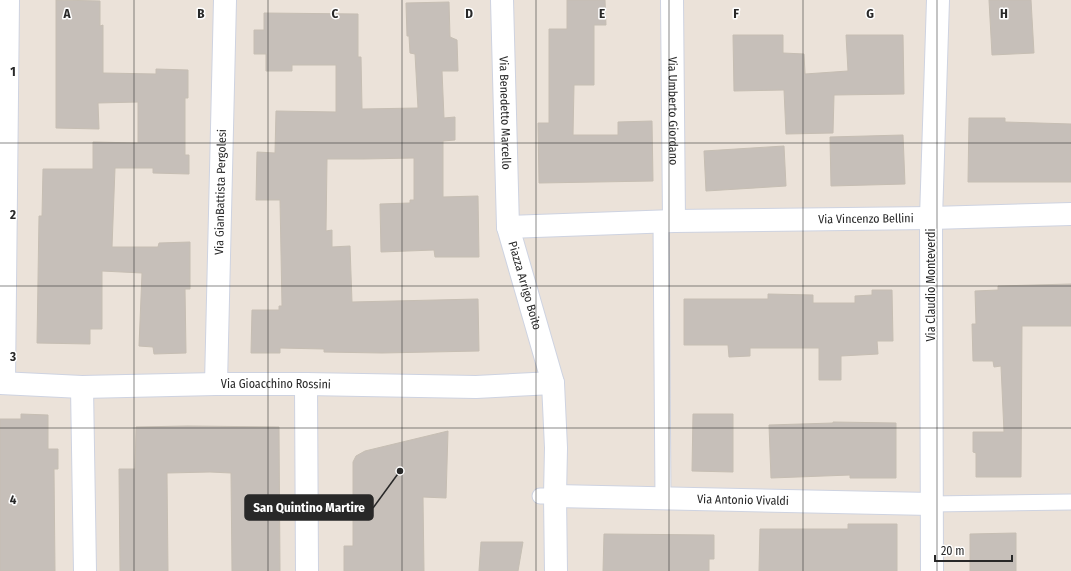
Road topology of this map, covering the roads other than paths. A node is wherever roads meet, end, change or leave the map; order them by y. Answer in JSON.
{"nodes":[{"id":1,"x":8,"y":0,"type":"edge"},
{"id":2,"x":225,"y":0,"type":"edge"},
{"id":3,"x":502,"y":0,"type":"edge"},
{"id":4,"x":672,"y":0,"type":"edge"},
{"id":5,"x":938,"y":0,"type":"edge"},
{"id":6,"x":1071,"y":214,"type":"edge"},
{"id":7,"x":931,"y":218,"type":"junction"},
{"id":8,"x":667,"y":221,"type":"junction"},
{"id":9,"x":508,"y":227,"type":"junction"},
{"id":10,"x":2,"y":383,"type":"edge"},
{"id":11,"x":552,"y":383,"type":"junction"},
{"id":12,"x":216,"y":384,"type":"junction"},
{"id":13,"x":306,"y":384,"type":"junction"},
{"id":14,"x":82,"y":387,"type":"junction"},
{"id":15,"x":547,"y":496,"type":"junction"},
{"id":16,"x":663,"y":499,"type":"junction"},
{"id":17,"x":1071,"y":502,"type":"edge"},
{"id":18,"x":931,"y":504,"type":"junction"},
{"id":19,"x":85,"y":571,"type":"edge"},
{"id":20,"x":307,"y":571,"type":"edge"},
{"id":21,"x":556,"y":571,"type":"edge"},
{"id":22,"x":932,"y":571,"type":"edge"}],
"edges":[{"from":1,"to":10,"type":"street"},
{"from":2,"to":12,"type":"street","name":"Via GianBattista Pergolesi"},
{"from":3,"to":9,"type":"street","name":"Via Benedetto Marcello"},
{"from":4,"to":8,"type":"street","name":"Via Umberto Giordano"},
{"from":5,"to":7,"type":"street","name":"Via Claudio Monteverdi"},
{"from":6,"to":7,"type":"street","name":"Via Vincenzo Bellini"},
{"from":7,"to":8,"type":"street","name":"Via Vincenzo Bellini"},
{"from":7,"to":18,"type":"street","name":"Via Claudio Monteverdi"},
{"from":8,"to":9,"type":"street","name":"Piazza Arrigo Boito"},
{"from":8,"to":16,"type":"lane"},
{"from":9,"to":11,"type":"street","name":"Piazza Arrigo Boito"},
{"from":10,"to":14,"type":"street","name":"Via Gioacchino Rossini"},
{"from":11,"to":13,"type":"street","name":"Via Gioacchino Rossini"},
{"from":11,"to":15,"type":"street","name":"Piazza Arrigo Boito"},
{"from":12,"to":13,"type":"street","name":"Via Gioacchino Rossini"},
{"from":12,"to":14,"type":"street","name":"Via Gioacchino Rossini"},
{"from":13,"to":20,"type":"street"},
{"from":14,"to":19,"type":"street"},
{"from":15,"to":16,"type":"street","name":"Via Antonio Vivaldi"},
{"from":15,"to":21,"type":"street","name":"Piazza Arrigo Boito"},
{"from":16,"to":18,"type":"street","name":"Via Antonio Vivaldi"},
{"from":17,"to":18,"type":"lane"},
{"from":18,"to":22,"type":"street","name":"Via Claudio Monteverdi"}]}
